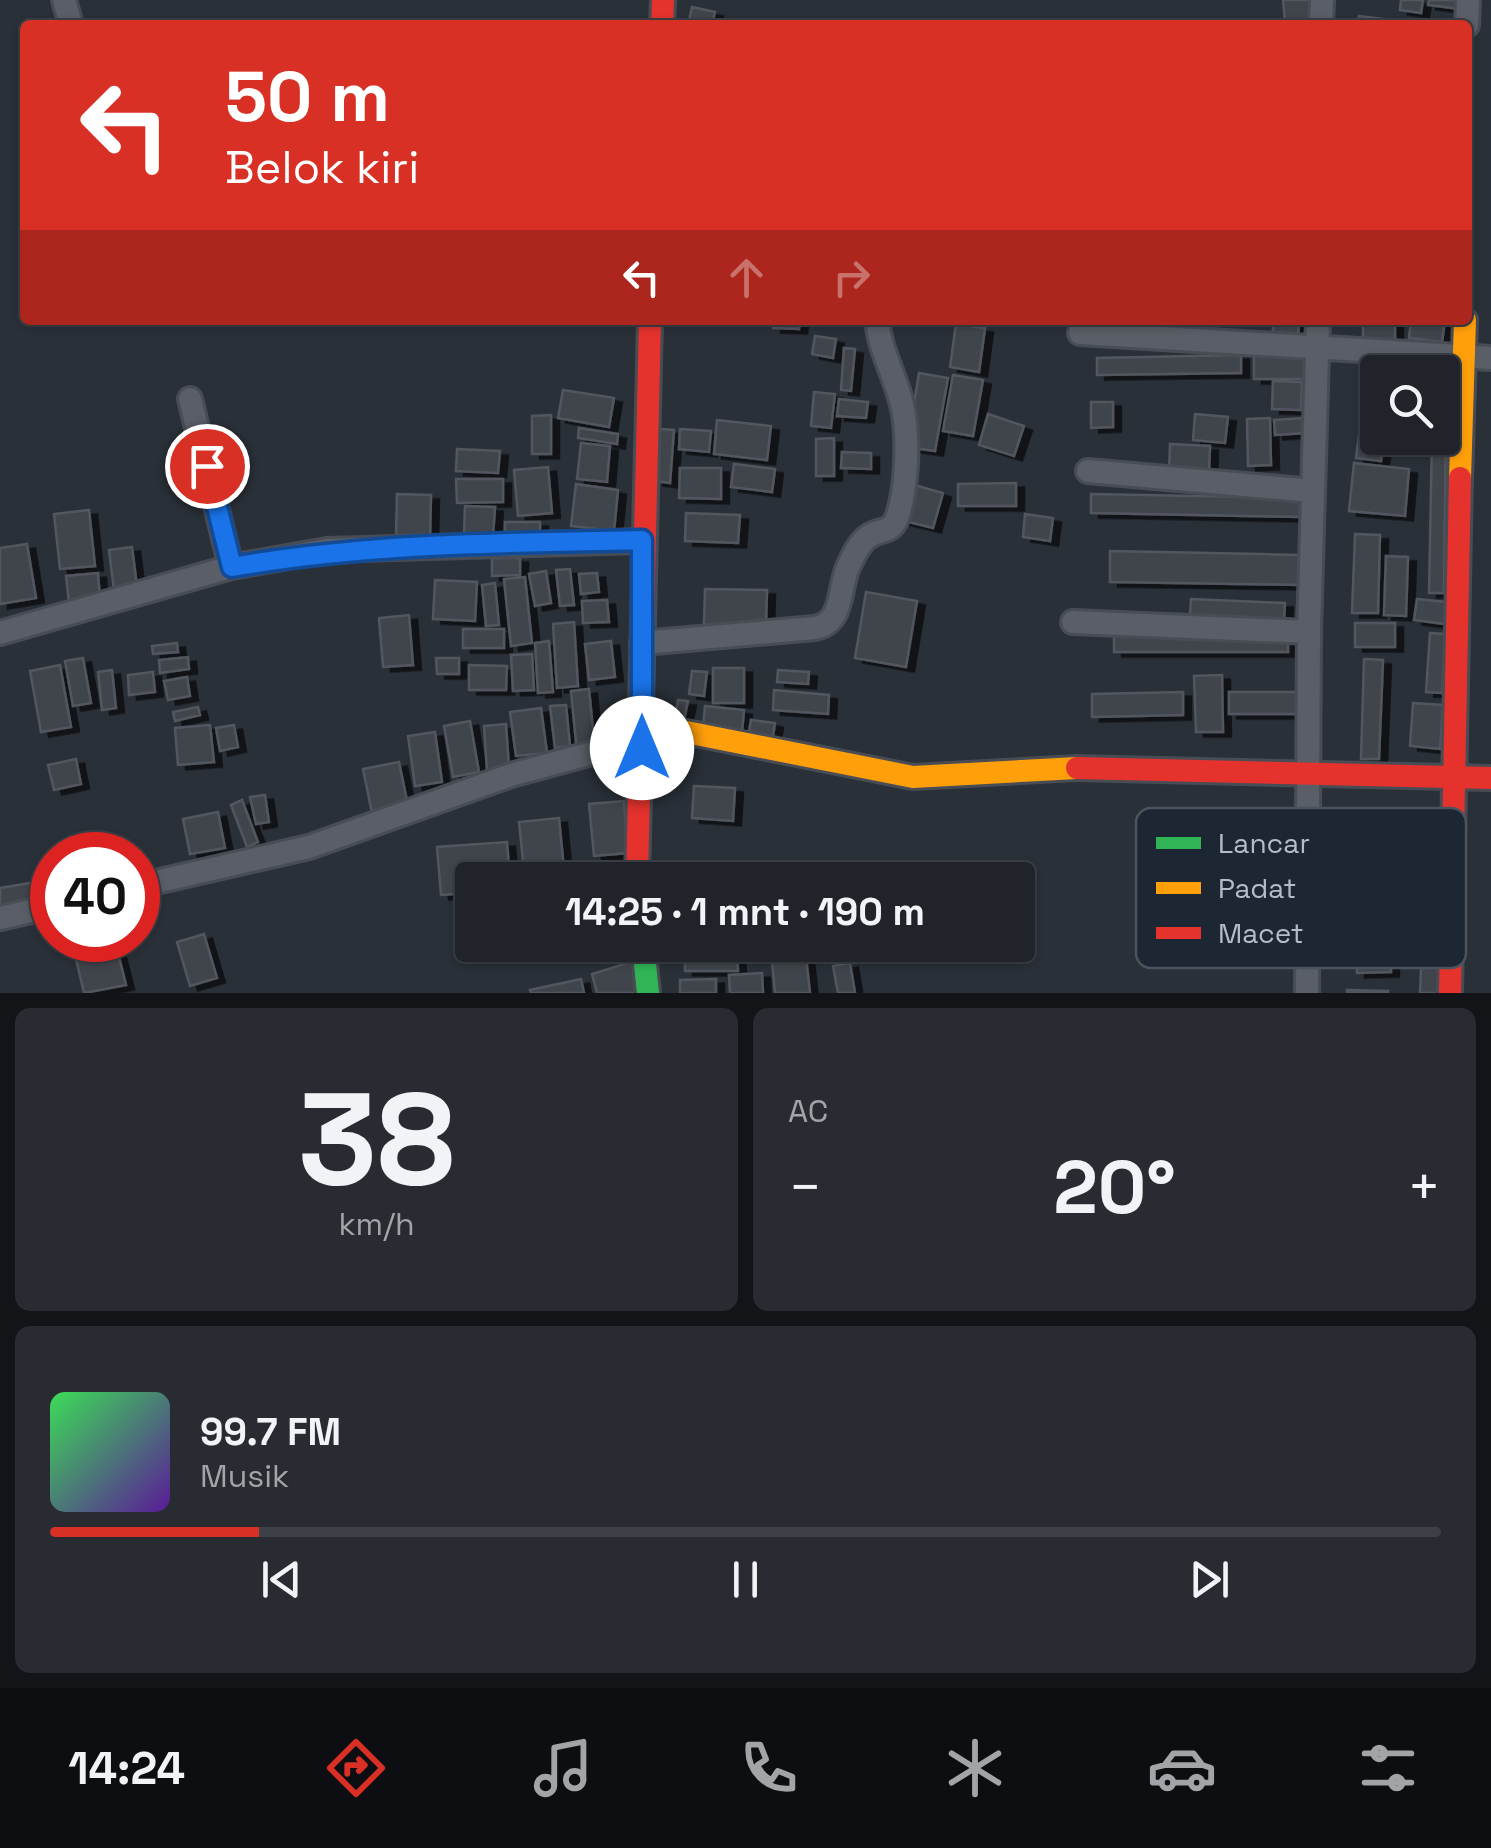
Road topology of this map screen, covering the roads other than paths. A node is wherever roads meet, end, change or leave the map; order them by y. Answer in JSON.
{"nodes":[{"id":1,"x":650,"y":325,"type":"edge"},
{"id":2,"x":878,"y":325,"type":"edge"},
{"id":3,"x":1318,"y":325,"type":"edge"},
{"id":4,"x":1464,"y":325,"type":"edge"},
{"id":5,"x":1080,"y":333,"type":"dead end"},
{"id":6,"x":1317,"y":351,"type":"junction"},
{"id":7,"x":1464,"y":357,"type":"junction"},
{"id":8,"x":1491,"y":358,"type":"edge"},
{"id":9,"x":190,"y":400,"type":"dead end"},
{"id":10,"x":1088,"y":472,"type":"dead end"},
{"id":11,"x":1312,"y":492,"type":"junction"},
{"id":12,"x":642,"y":540,"type":"junction"},
{"id":13,"x":232,"y":567,"type":"junction"},
{"id":14,"x":1073,"y":622,"type":"dead end"},
{"id":15,"x":1309,"y":632,"type":"junction"},
{"id":16,"x":0,"y":633,"type":"edge"},
{"id":17,"x":642,"y":642,"type":"junction"},
{"id":18,"x":641,"y":723,"type":"junction"},
{"id":19,"x":642,"y":748,"type":"junction"},
{"id":20,"x":1308,"y":775,"type":"junction"},
{"id":21,"x":1451,"y":778,"type":"junction"},
{"id":22,"x":1491,"y":778,"type":"edge"},
{"id":23,"x":1308,"y":808,"type":"edge"},
{"id":24,"x":1451,"y":808,"type":"edge"},
{"id":25,"x":638,"y":862,"type":"edge"},
{"id":26,"x":160,"y":881,"type":"edge"},
{"id":27,"x":30,"y":911,"type":"edge"},
{"id":28,"x":0,"y":918,"type":"edge"},
{"id":29,"x":645,"y":962,"type":"edge"},
{"id":30,"x":1307,"y":968,"type":"edge"},
{"id":31,"x":1450,"y":968,"type":"edge"},
{"id":32,"x":648,"y":993,"type":"edge"},
{"id":33,"x":1307,"y":993,"type":"edge"},
{"id":34,"x":1450,"y":993,"type":"edge"}],
"edges":[{"from":1,"to":12,"type":"street"},
{"from":2,"to":17,"type":"street"},
{"from":3,"to":6,"type":"street"},
{"from":4,"to":7,"type":"street"},
{"from":5,"to":6,"type":"street"},
{"from":6,"to":7,"type":"street"},
{"from":6,"to":11,"type":"street"},
{"from":7,"to":8,"type":"street"},
{"from":7,"to":21,"type":"street"},
{"from":9,"to":13,"type":"street"},
{"from":10,"to":11,"type":"street"},
{"from":11,"to":15,"type":"street"},
{"from":12,"to":13,"type":"street"},
{"from":12,"to":17,"type":"street"},
{"from":13,"to":16,"type":"street"},
{"from":14,"to":15,"type":"street"},
{"from":15,"to":20,"type":"street"},
{"from":17,"to":18,"type":"street"},
{"from":18,"to":19,"type":"street"},
{"from":18,"to":20,"type":"street"},
{"from":19,"to":25,"type":"street"},
{"from":19,"to":26,"type":"street"},
{"from":20,"to":21,"type":"street"},
{"from":20,"to":23,"type":"street"},
{"from":21,"to":22,"type":"street"},
{"from":21,"to":24,"type":"street"},
{"from":27,"to":28,"type":"street"},
{"from":29,"to":32,"type":"street"},
{"from":30,"to":33,"type":"street"},
{"from":31,"to":34,"type":"street"}]}
